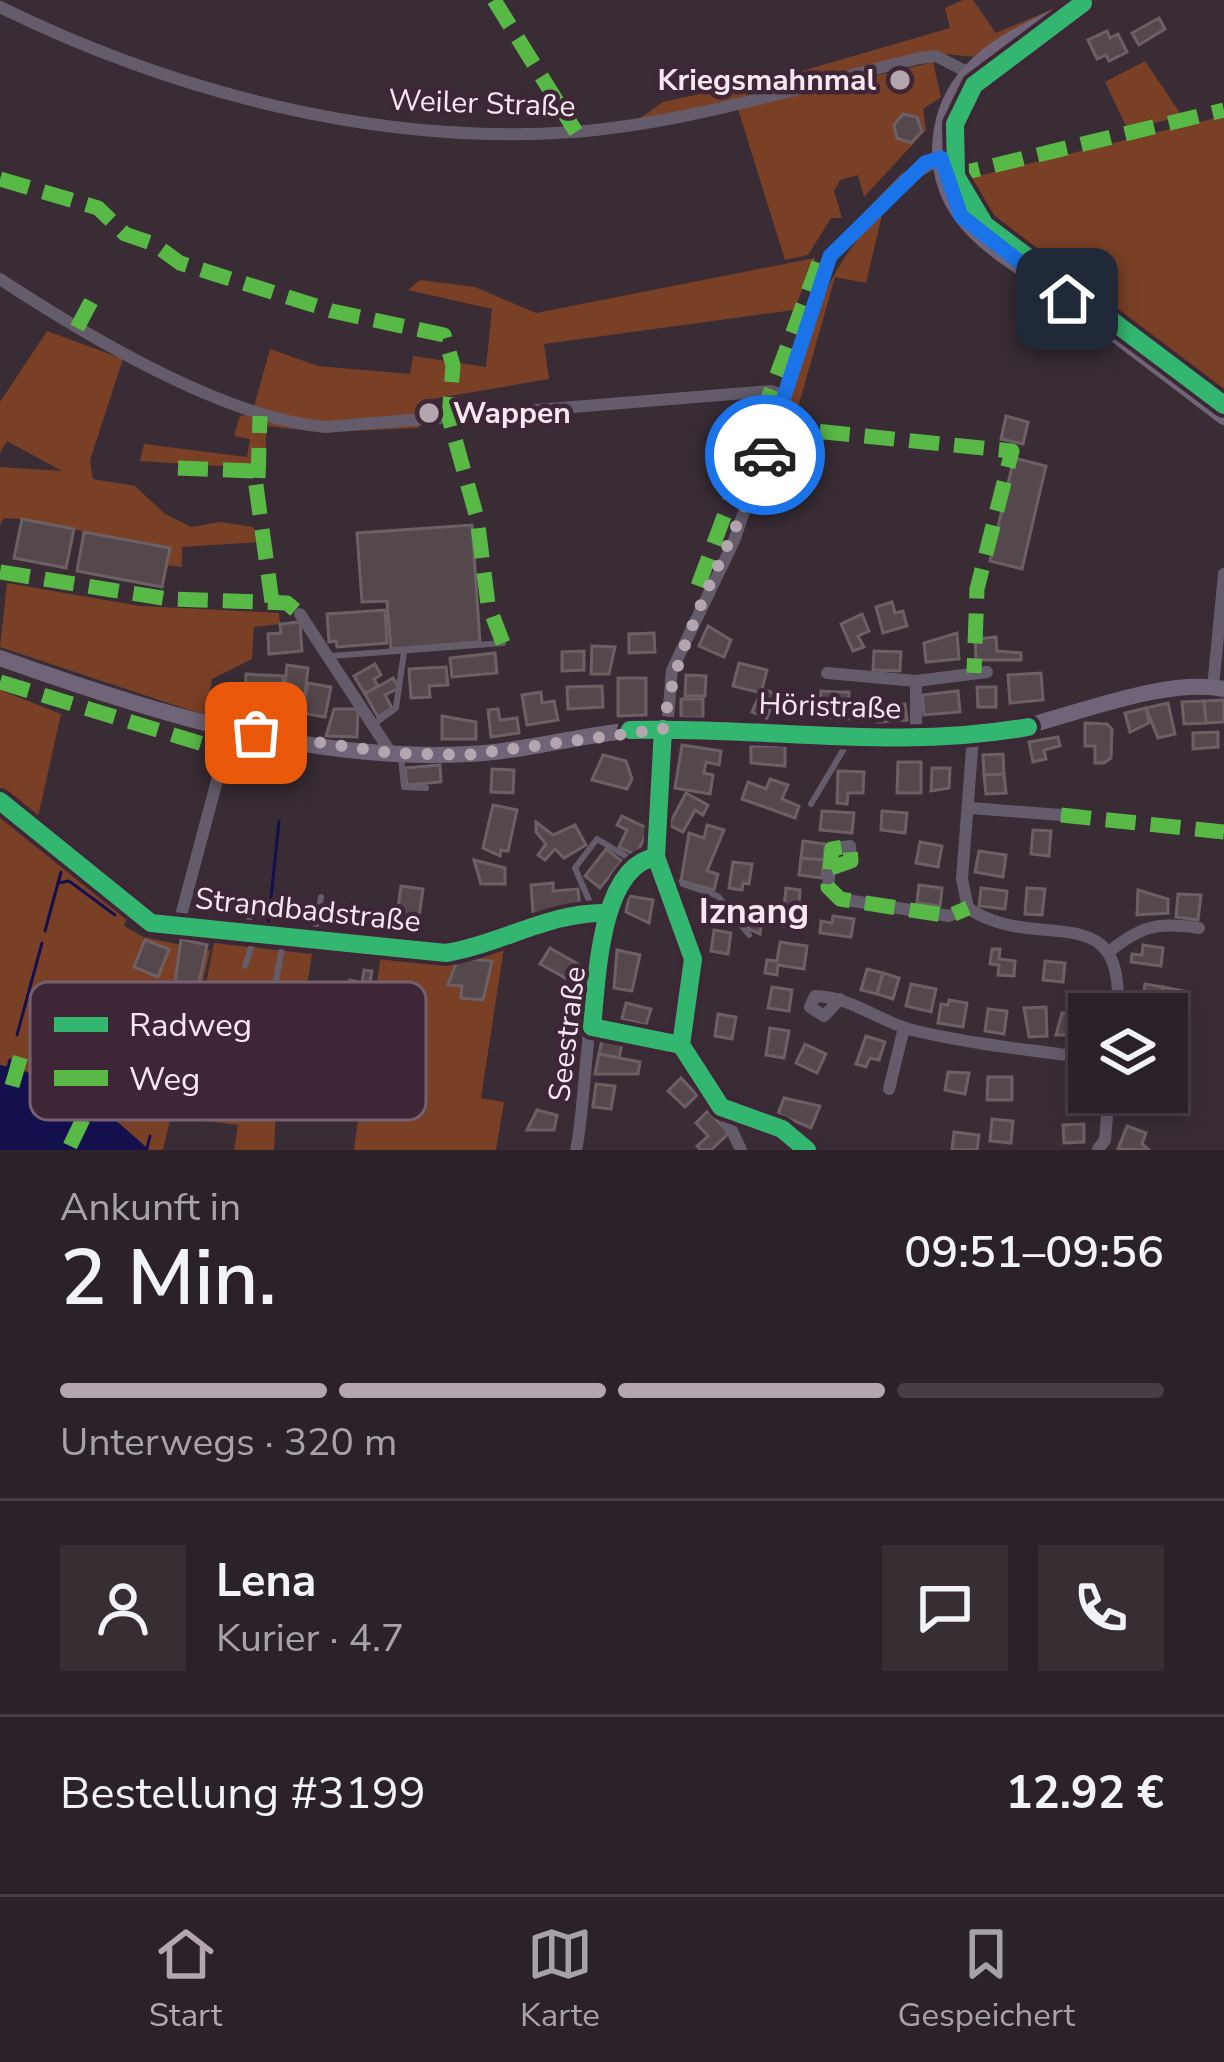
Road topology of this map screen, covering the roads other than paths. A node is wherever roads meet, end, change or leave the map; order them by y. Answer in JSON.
{"nodes":[{"id":1,"x":1088,"y":0,"type":"edge"},
{"id":2,"x":0,"y":7,"type":"edge"},
{"id":3,"x":969,"y":73,"type":"junction"},
{"id":4,"x":941,"y":158,"type":"junction"},
{"id":5,"x":0,"y":279,"type":"edge"},
{"id":6,"x":784,"y":396,"type":"junction"},
{"id":7,"x":1224,"y":417,"type":"edge"},
{"id":8,"x":1224,"y":577,"type":"edge"},
{"id":9,"x":300,"y":614,"type":"dead end"},
{"id":10,"x":503,"y":643,"type":"dead end"},
{"id":11,"x":404,"y":652,"type":"junction"},
{"id":12,"x":331,"y":656,"type":"junction"},
{"id":13,"x":0,"y":658,"type":"edge"},
{"id":14,"x":987,"y":672,"type":"dead end"},
{"id":15,"x":826,"y":673,"type":"dead end"},
{"id":16,"x":916,"y":682,"type":"junction"},
{"id":17,"x":1219,"y":688,"type":"edge"},
{"id":18,"x":374,"y":724,"type":"junction"},
{"id":19,"x":231,"y":728,"type":"junction"},
{"id":20,"x":663,"y":729,"type":"junction"},
{"id":21,"x":973,"y":737,"type":"junction"},
{"id":22,"x":916,"y":738,"type":"junction"},
{"id":23,"x":850,"y":739,"type":"junction"},
{"id":24,"x":396,"y":753,"type":"junction"},
{"id":25,"x":425,"y":788,"type":"dead end"},
{"id":26,"x":811,"y":804,"type":"dead end"},
{"id":27,"x":971,"y":808,"type":"junction"},
{"id":28,"x":1061,"y":815,"type":"dead end"},
{"id":29,"x":32,"y":826,"type":"dead end"},
{"id":30,"x":656,"y":857,"type":"junction"},
{"id":31,"x":639,"y":864,"type":"junction"},
{"id":32,"x":831,"y":868,"type":"dead end"},
{"id":33,"x":659,"y":876,"type":"junction"},
{"id":34,"x":321,"y":897,"type":"dead end"},
{"id":35,"x":250,"y":899,"type":"dead end"},
{"id":36,"x":968,"y":908,"type":"junction"},
{"id":37,"x":600,"y":913,"type":"junction"},
{"id":38,"x":178,"y":927,"type":"junction"},
{"id":39,"x":1199,"y":928,"type":"dead end"},
{"id":40,"x":252,"y":934,"type":"junction"},
{"id":41,"x":749,"y":935,"type":"dead end"},
{"id":42,"x":284,"y":937,"type":"junction"},
{"id":43,"x":314,"y":941,"type":"junction"},
{"id":44,"x":1111,"y":951,"type":"junction"},
{"id":45,"x":245,"y":967,"type":"dead end"},
{"id":46,"x":276,"y":980,"type":"dead end"},
{"id":47,"x":1119,"y":993,"type":"edge"},
{"id":48,"x":839,"y":1000,"type":"dead end"},
{"id":49,"x":592,"y":1027,"type":"junction"},
{"id":50,"x":904,"y":1028,"type":"junction"},
{"id":51,"x":681,"y":1045,"type":"junction"},
{"id":52,"x":1068,"y":1055,"type":"edge"},
{"id":53,"x":890,"y":1089,"type":"dead end"},
{"id":54,"x":721,"y":1107,"type":"junction"},
{"id":55,"x":1108,"y":1113,"type":"edge"},
{"id":56,"x":576,"y":1150,"type":"edge"},
{"id":57,"x":741,"y":1150,"type":"edge"},
{"id":58,"x":807,"y":1150,"type":"edge"},
{"id":59,"x":1098,"y":1150,"type":"edge"}],
"edges":[{"from":1,"to":3,"type":"main road"},
{"from":2,"to":3,"type":"street","name":"Weiler Straße"},
{"from":3,"to":4,"type":"main road"},
{"from":4,"to":6,"type":"street"},
{"from":4,"to":7,"type":"main road"},
{"from":5,"to":6,"type":"street"},
{"from":6,"to":20,"type":"street"},
{"from":8,"to":17,"type":"street"},
{"from":9,"to":12,"type":"street"},
{"from":10,"to":11,"type":"lane"},
{"from":11,"to":12,"type":"lane"},
{"from":11,"to":18,"type":"lane"},
{"from":12,"to":18,"type":"street"},
{"from":13,"to":19,"type":"main road","name":"Höristraße"},
{"from":14,"to":16,"type":"street"},
{"from":15,"to":16,"type":"street"},
{"from":16,"to":22,"type":"street"},
{"from":17,"to":21,"type":"main road","name":"Höristraße"},
{"from":18,"to":24,"type":"street"},
{"from":19,"to":24,"type":"main road","name":"Höristraße"},
{"from":19,"to":38,"type":"street","name":"Strandbadstraße"},
{"from":20,"to":23,"type":"main road","name":"Höristraße"},
{"from":20,"to":24,"type":"main road","name":"Höristraße"},
{"from":20,"to":30,"type":"street"},
{"from":21,"to":22,"type":"main road","name":"Höristraße"},
{"from":21,"to":27,"type":"street"},
{"from":22,"to":23,"type":"main road","name":"Höristraße"},
{"from":23,"to":26,"type":"lane"},
{"from":24,"to":25,"type":"lane"},
{"from":27,"to":28,"type":"street"},
{"from":27,"to":36,"type":"street"},
{"from":29,"to":38,"type":"street","name":"Strandbadstraße"},
{"from":30,"to":31,"type":"street"},
{"from":30,"to":33,"type":"street"},
{"from":31,"to":37,"type":"street","name":"Seestraße"},
{"from":31,"to":37,"type":"lane"},
{"from":32,"to":36,"type":"street"},
{"from":33,"to":41,"type":"lane"},
{"from":33,"to":51,"type":"street"},
{"from":34,"to":43,"type":"lane"},
{"from":35,"to":40,"type":"lane"},
{"from":36,"to":44,"type":"street"},
{"from":37,"to":43,"type":"street","name":"Strandbadstraße"},
{"from":37,"to":49,"type":"street","name":"Seestraße"},
{"from":38,"to":40,"type":"street","name":"Strandbadstraße"},
{"from":39,"to":44,"type":"street"},
{"from":40,"to":42,"type":"street","name":"Strandbadstraße"},
{"from":40,"to":45,"type":"lane"},
{"from":42,"to":43,"type":"street","name":"Strandbadstraße"},
{"from":42,"to":46,"type":"lane"},
{"from":44,"to":47,"type":"street"},
{"from":48,"to":50,"type":"street"},
{"from":49,"to":51,"type":"street"},
{"from":49,"to":56,"type":"street","name":"Seestraße"},
{"from":50,"to":52,"type":"street"},
{"from":50,"to":53,"type":"street"},
{"from":51,"to":54,"type":"street"},
{"from":54,"to":57,"type":"street"},
{"from":54,"to":58,"type":"street"},
{"from":55,"to":59,"type":"street"}]}
